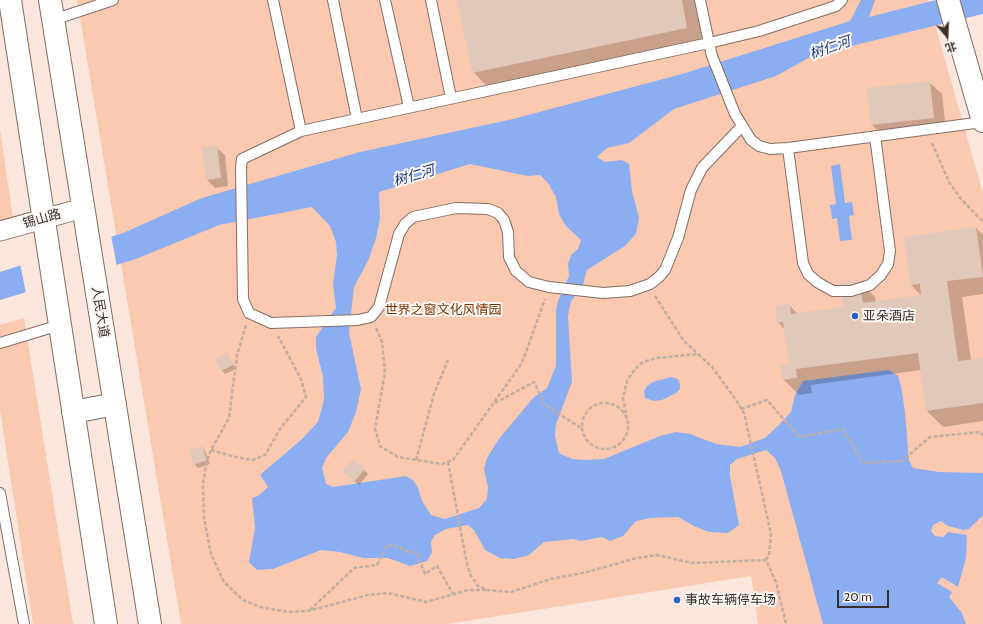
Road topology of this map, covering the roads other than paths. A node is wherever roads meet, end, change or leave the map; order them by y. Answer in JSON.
{"nodes":[{"id":1,"x":10,"y":0,"type":"edge"},
{"id":2,"x":113,"y":0,"type":"edge"},
{"id":3,"x":273,"y":0,"type":"edge"},
{"id":4,"x":334,"y":0,"type":"edge"},
{"id":5,"x":385,"y":0,"type":"edge"},
{"id":6,"x":431,"y":0,"type":"edge"},
{"id":7,"x":700,"y":0,"type":"edge"},
{"id":8,"x":842,"y":0,"type":"edge"},
{"id":9,"x":948,"y":0,"type":"edge"},
{"id":10,"x":52,"y":10,"type":"edge"},
{"id":11,"x":709,"y":43,"type":"junction"},
{"id":12,"x":451,"y":98,"type":"junction"},
{"id":13,"x":409,"y":107,"type":"junction"},
{"id":14,"x":357,"y":119,"type":"junction"},
{"id":15,"x":983,"y":121,"type":"edge"},
{"id":16,"x":742,"y":126,"type":"junction"},
{"id":17,"x":301,"y":131,"type":"junction"},
{"id":18,"x":875,"y":136,"type":"junction"},
{"id":19,"x":788,"y":148,"type":"junction"},
{"id":20,"x":84,"y":208,"type":"junction"},
{"id":21,"x":44,"y":224,"type":"junction"},
{"id":22,"x":0,"y":231,"type":"edge"},
{"id":23,"x":0,"y":242,"type":"edge"},
{"id":24,"x":60,"y":325,"type":"junction"},
{"id":25,"x":0,"y":343,"type":"edge"},
{"id":26,"x":115,"y":404,"type":"junction"},
{"id":27,"x":73,"y":412,"type":"junction"},
{"id":28,"x":1,"y":499,"type":"edge"},
{"id":29,"x":24,"y":624,"type":"edge"},
{"id":30,"x":106,"y":624,"type":"edge"},
{"id":31,"x":150,"y":624,"type":"edge"}],
"edges":[{"from":1,"to":21,"type":"main road"},
{"from":2,"to":10,"type":"lane"},
{"from":3,"to":17,"type":"lane"},
{"from":4,"to":14,"type":"lane"},
{"from":5,"to":13,"type":"lane"},
{"from":6,"to":12,"type":"lane"},
{"from":7,"to":11,"type":"lane"},
{"from":8,"to":11,"type":"lane"},
{"from":9,"to":15,"type":"main road"},
{"from":10,"to":20,"type":"main road","name":"人民大道"},
{"from":11,"to":12,"type":"lane"},
{"from":11,"to":16,"type":"lane"},
{"from":12,"to":13,"type":"lane"},
{"from":13,"to":14,"type":"lane"},
{"from":14,"to":17,"type":"lane"},
{"from":15,"to":18,"type":"lane"},
{"from":16,"to":17,"type":"lane"},
{"from":16,"to":19,"type":"lane"},
{"from":18,"to":19,"type":"lane"},
{"from":18,"to":19,"type":"lane"},
{"from":20,"to":21,"type":"street","name":"锡山路"},
{"from":20,"to":26,"type":"main road","name":"人民大道"},
{"from":21,"to":22,"type":"street","name":"锡山路"},
{"from":21,"to":23,"type":"street","name":"锡山路"},
{"from":21,"to":24,"type":"main road"},
{"from":24,"to":25,"type":"lane"},
{"from":24,"to":27,"type":"main road"},
{"from":26,"to":27,"type":"main road"},
{"from":26,"to":31,"type":"main road","name":"人民大道"},
{"from":27,"to":30,"type":"main road"},
{"from":28,"to":29,"type":"lane"}]}
